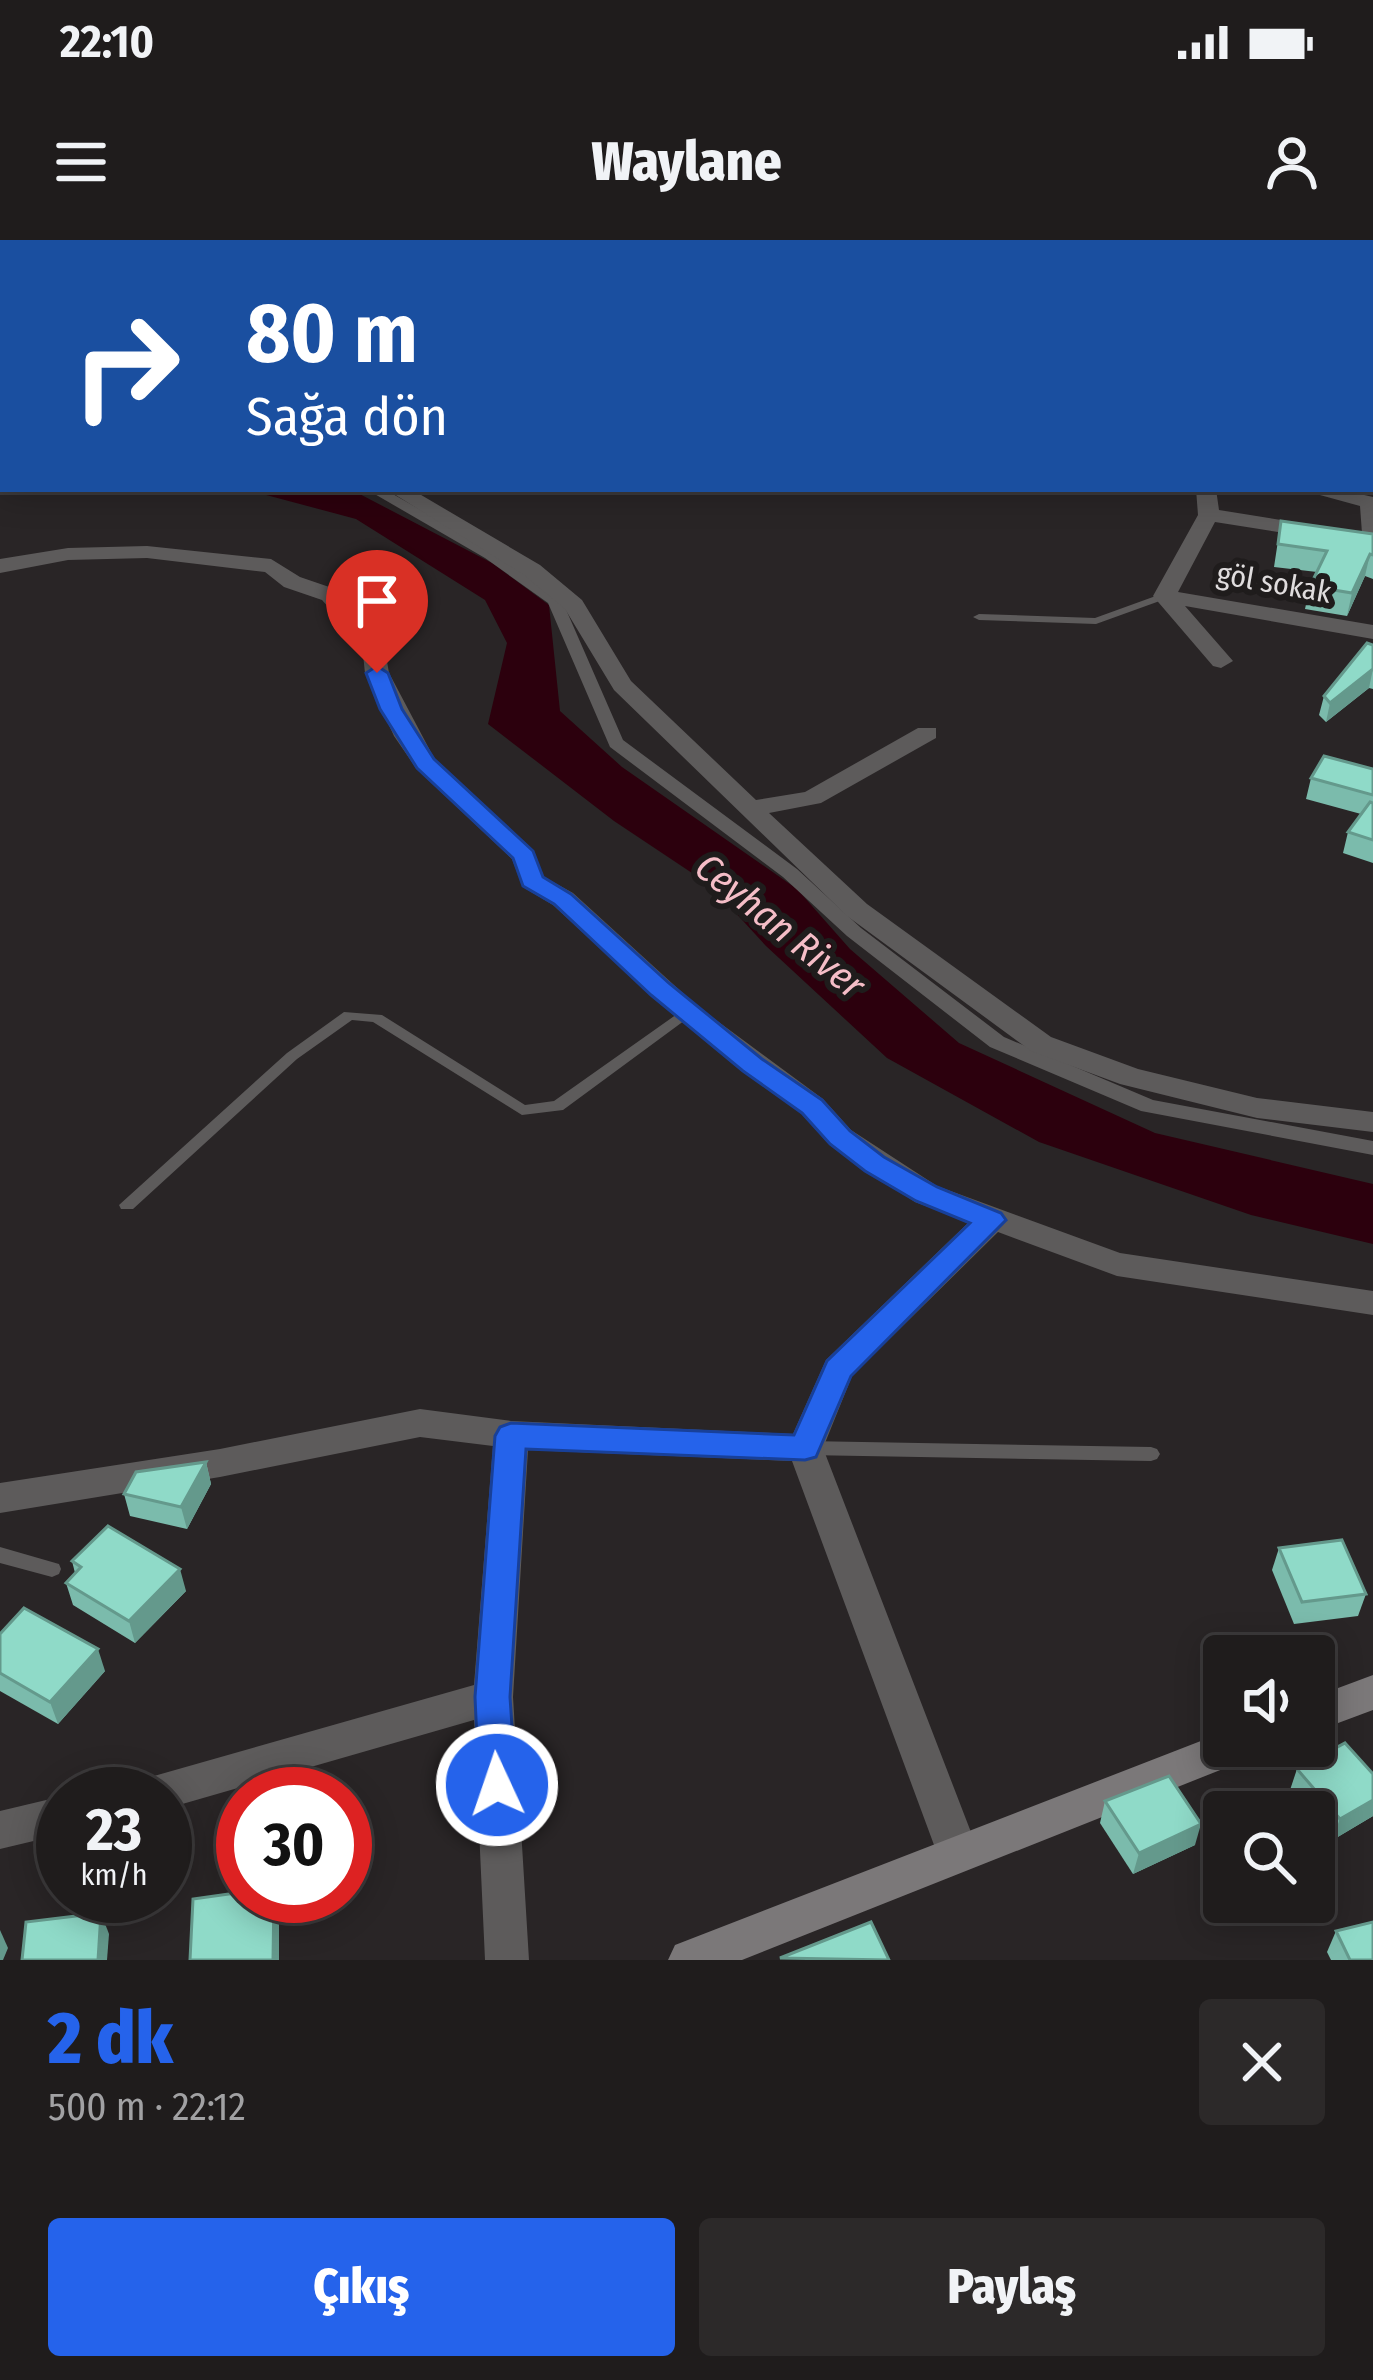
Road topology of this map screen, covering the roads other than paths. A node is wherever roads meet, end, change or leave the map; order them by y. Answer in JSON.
{"nodes":[{"id":1,"x":378,"y":492,"type":"edge"},
{"id":2,"x":401,"y":492,"type":"edge"},
{"id":3,"x":1206,"y":492,"type":"edge"},
{"id":4,"x":1324,"y":492,"type":"edge"},
{"id":5,"x":1372,"y":501,"type":"edge"},
{"id":6,"x":1209,"y":515,"type":"junction"},
{"id":7,"x":1373,"y":538,"type":"edge"},
{"id":8,"x":0,"y":566,"type":"edge"},
{"id":9,"x":1164,"y":596,"type":"junction"},
{"id":10,"x":979,"y":617,"type":"dead end"},
{"id":11,"x":1373,"y":632,"type":"edge"},
{"id":12,"x":1221,"y":661,"type":"dead end"},
{"id":13,"x":927,"y":733,"type":"dead end"},
{"id":14,"x":750,"y":809,"type":"junction"},
{"id":15,"x":687,"y":1012,"type":"junction"},
{"id":16,"x":1373,"y":1122,"type":"edge"},
{"id":17,"x":1373,"y":1148,"type":"edge"},
{"id":18,"x":127,"y":1205,"type":"dead end"},
{"id":19,"x":991,"y":1220,"type":"junction"},
{"id":20,"x":1373,"y":1303,"type":"edge"},
{"id":21,"x":511,"y":1436,"type":"junction"},
{"id":22,"x":805,"y":1448,"type":"junction"},
{"id":23,"x":1151,"y":1454,"type":"dead end"},
{"id":24,"x":0,"y":1498,"type":"edge"},
{"id":25,"x":0,"y":1555,"type":"edge"},
{"id":26,"x":52,"y":1569,"type":"dead end"},
{"id":27,"x":1373,"y":1692,"type":"edge"},
{"id":28,"x":493,"y":1697,"type":"junction"},
{"id":29,"x":1335,"y":1707,"type":"edge"},
{"id":30,"x":1203,"y":1758,"type":"edge"},
{"id":31,"x":192,"y":1783,"type":"edge"},
{"id":32,"x":36,"y":1821,"type":"edge"},
{"id":33,"x":0,"y":1830,"type":"edge"},
{"id":34,"x":958,"y":1853,"type":"junction"},
{"id":35,"x":507,"y":1960,"type":"edge"},
{"id":36,"x":690,"y":1960,"type":"edge"}],
"edges":[{"from":1,"to":17,"type":"street"},
{"from":2,"to":14,"type":"street"},
{"from":3,"to":6,"type":"street"},
{"from":4,"to":5,"type":"street"},
{"from":5,"to":7,"type":"street"},
{"from":6,"to":7,"type":"street"},
{"from":6,"to":9,"type":"street"},
{"from":8,"to":15,"type":"street"},
{"from":9,"to":10,"type":"lane"},
{"from":9,"to":11,"type":"street","name":"göl sokak"},
{"from":9,"to":12,"type":"street"},
{"from":13,"to":14,"type":"street"},
{"from":14,"to":16,"type":"street"},
{"from":15,"to":18,"type":"lane"},
{"from":15,"to":19,"type":"street"},
{"from":19,"to":20,"type":"street"},
{"from":19,"to":22,"type":"street"},
{"from":21,"to":22,"type":"street"},
{"from":21,"to":24,"type":"street"},
{"from":21,"to":28,"type":"street"},
{"from":22,"to":23,"type":"lane"},
{"from":22,"to":34,"type":"street"},
{"from":25,"to":26,"type":"lane"},
{"from":27,"to":29,"type":"main road"},
{"from":28,"to":31,"type":"street"},
{"from":28,"to":35,"type":"street"},
{"from":30,"to":34,"type":"main road"},
{"from":32,"to":33,"type":"street"},
{"from":34,"to":36,"type":"main road"}]}
